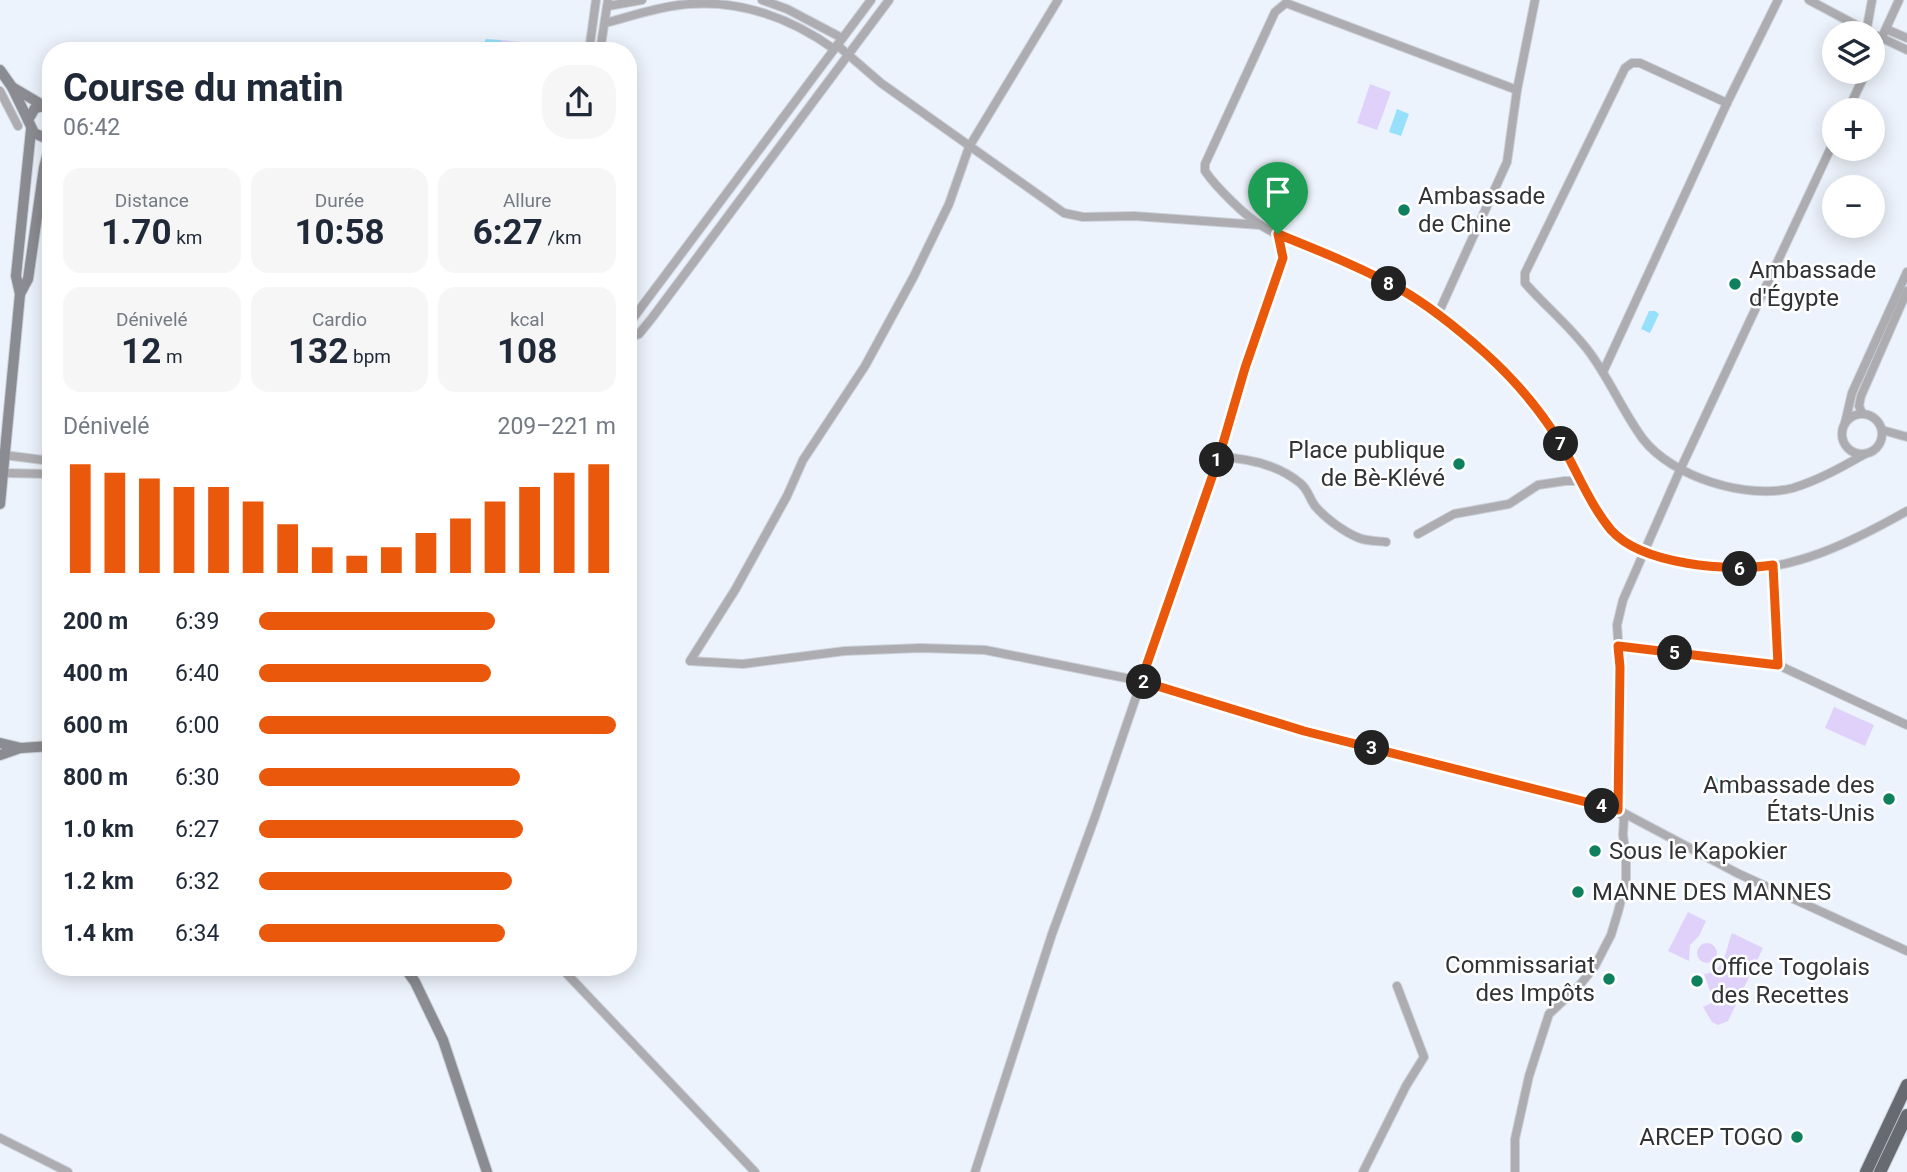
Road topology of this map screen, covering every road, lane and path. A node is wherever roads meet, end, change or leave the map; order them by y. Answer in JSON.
{"nodes":[{"id":1,"x":596,"y":0,"type":"edge"},
{"id":2,"x":642,"y":0,"type":"edge"},
{"id":3,"x":762,"y":0,"type":"edge"},
{"id":4,"x":871,"y":0,"type":"edge"},
{"id":5,"x":889,"y":0,"type":"edge"},
{"id":6,"x":1058,"y":0,"type":"edge"},
{"id":7,"x":1535,"y":0,"type":"edge"},
{"id":8,"x":1778,"y":0,"type":"edge"},
{"id":9,"x":1809,"y":0,"type":"edge"},
{"id":10,"x":1872,"y":0,"type":"edge"},
{"id":11,"x":1899,"y":0,"type":"edge"},
{"id":12,"x":608,"y":3,"type":"edge"},
{"id":13,"x":1847,"y":21,"type":"edge"},
{"id":14,"x":1870,"y":21,"type":"edge"},
{"id":15,"x":605,"y":23,"type":"junction"},
{"id":16,"x":1886,"y":29,"type":"joint"},
{"id":17,"x":1907,"y":38,"type":"edge"},
{"id":18,"x":1885,"y":39,"type":"edge"},
{"id":19,"x":590,"y":42,"type":"edge"},
{"id":20,"x":602,"y":42,"type":"edge"},
{"id":21,"x":838,"y":44,"type":"junction"},
{"id":22,"x":1907,"y":50,"type":"edge"},
{"id":23,"x":848,"y":57,"type":"junction"},
{"id":24,"x":0,"y":70,"type":"edge"},
{"id":25,"x":1860,"y":85,"type":"edge"},
{"id":26,"x":12,"y":87,"type":"junction"},
{"id":27,"x":0,"y":90,"type":"edge"},
{"id":28,"x":1517,"y":90,"type":"junction"},
{"id":29,"x":1854,"y":98,"type":"edge"},
{"id":30,"x":3,"y":101,"type":"edge"},
{"id":31,"x":1727,"y":103,"type":"junction"},
{"id":32,"x":42,"y":104,"type":"edge"},
{"id":33,"x":42,"y":107,"type":"edge"},
{"id":34,"x":26,"y":125,"type":"junction"},
{"id":35,"x":42,"y":136,"type":"edge"},
{"id":36,"x":969,"y":147,"type":"junction"},
{"id":37,"x":1825,"y":161,"type":"edge"},
{"id":38,"x":42,"y":182,"type":"edge"},
{"id":39,"x":1260,"y":225,"type":"junction"},
{"id":40,"x":1278,"y":234,"type":"junction"},
{"id":41,"x":1907,"y":272,"type":"edge"},
{"id":42,"x":1907,"y":291,"type":"edge"},
{"id":43,"x":20,"y":293,"type":"junction"},
{"id":44,"x":637,"y":313,"type":"edge"},
{"id":45,"x":1438,"y":314,"type":"junction"},
{"id":46,"x":637,"y":335,"type":"edge"},
{"id":47,"x":1604,"y":372,"type":"junction"},
{"id":48,"x":1862,"y":413,"type":"junction"},
{"id":49,"x":1845,"y":423,"type":"junction"},
{"id":50,"x":1882,"y":430,"type":"junction"},
{"id":51,"x":1907,"y":438,"type":"edge"},
{"id":52,"x":1865,"y":454,"type":"junction"},
{"id":53,"x":4,"y":455,"type":"junction"},
{"id":54,"x":1219,"y":457,"type":"junction"},
{"id":55,"x":42,"y":460,"type":"edge"},
{"id":56,"x":1680,"y":470,"type":"junction"},
{"id":57,"x":3,"y":473,"type":"junction"},
{"id":58,"x":42,"y":474,"type":"edge"},
{"id":59,"x":1581,"y":481,"type":"junction"},
{"id":60,"x":0,"y":504,"type":"edge"},
{"id":61,"x":1907,"y":511,"type":"edge"},
{"id":62,"x":1418,"y":534,"type":"dead end"},
{"id":63,"x":1386,"y":542,"type":"dead end"},
{"id":64,"x":1643,"y":552,"type":"junction"},
{"id":65,"x":1773,"y":565,"type":"junction"},
{"id":66,"x":1618,"y":646,"type":"junction"},
{"id":67,"x":1778,"y":665,"type":"junction"},
{"id":68,"x":1141,"y":681,"type":"junction"},
{"id":69,"x":1907,"y":725,"type":"edge"},
{"id":70,"x":0,"y":743,"type":"edge"},
{"id":71,"x":42,"y":747,"type":"edge"},
{"id":72,"x":21,"y":748,"type":"junction"},
{"id":73,"x":0,"y":755,"type":"edge"},
{"id":74,"x":1618,"y":810,"type":"junction"},
{"id":75,"x":1907,"y":951,"type":"edge"},
{"id":76,"x":410,"y":976,"type":"edge"},
{"id":77,"x":569,"y":976,"type":"edge"},
{"id":78,"x":1397,"y":986,"type":"dead end"},
{"id":79,"x":1907,"y":1085,"type":"edge"},
{"id":80,"x":1907,"y":1115,"type":"edge"},
{"id":81,"x":0,"y":1138,"type":"edge"},
{"id":82,"x":68,"y":1172,"type":"edge"},
{"id":83,"x":487,"y":1172,"type":"edge"},
{"id":84,"x":755,"y":1172,"type":"edge"},
{"id":85,"x":975,"y":1172,"type":"edge"},
{"id":86,"x":1363,"y":1172,"type":"edge"},
{"id":87,"x":1514,"y":1172,"type":"edge"},
{"id":88,"x":1866,"y":1172,"type":"edge"},
{"id":89,"x":1880,"y":1172,"type":"edge"}],
"edges":[{"from":1,"to":19,"type":"street"},
{"from":2,"to":12,"type":"street"},
{"from":3,"to":21,"type":"street"},
{"from":4,"to":21,"type":"street"},
{"from":5,"to":23,"type":"street"},
{"from":6,"to":36,"type":"street"},
{"from":7,"to":28,"type":"street"},
{"from":8,"to":31,"type":"street"},
{"from":9,"to":13,"type":"street"},
{"from":10,"to":14,"type":"street"},
{"from":11,"to":16,"type":"street"},
{"from":12,"to":15,"type":"street"},
{"from":15,"to":20,"type":"street"},
{"from":15,"to":21,"type":"street"},
{"from":16,"to":17,"type":"street"},
{"from":18,"to":22,"type":"street"},
{"from":21,"to":23,"type":"street"},
{"from":21,"to":44,"type":"street"},
{"from":23,"to":36,"type":"street"},
{"from":23,"to":46,"type":"street"},
{"from":24,"to":26,"type":"main road"},
{"from":25,"to":29,"type":"street"},
{"from":26,"to":32,"type":"main road"},
{"from":26,"to":34,"type":"main road"},
{"from":27,"to":30,"type":"street"},
{"from":28,"to":39,"type":"street"},
{"from":28,"to":45,"type":"street"},
{"from":30,"to":34,"type":"street"},
{"from":31,"to":47,"type":"street"},
{"from":31,"to":47,"type":"street"},
{"from":33,"to":34,"type":"main road"},
{"from":34,"to":35,"type":"main road"},
{"from":34,"to":43,"type":"main road"},
{"from":36,"to":39,"type":"street"},
{"from":36,"to":68,"type":"street"},
{"from":37,"to":56,"type":"street"},
{"from":38,"to":43,"type":"main road"},
{"from":39,"to":40,"type":"street"},
{"from":40,"to":45,"type":"street"},
{"from":40,"to":54,"type":"street"},
{"from":41,"to":49,"type":"street"},
{"from":42,"to":48,"type":"street"},
{"from":43,"to":53,"type":"main road"},
{"from":45,"to":59,"type":"street"},
{"from":47,"to":56,"type":"street"},
{"from":48,"to":49,"type":"street"},
{"from":48,"to":50,"type":"street"},
{"from":49,"to":52,"type":"street"},
{"from":50,"to":51,"type":"street"},
{"from":50,"to":52,"type":"street"},
{"from":52,"to":56,"type":"street"},
{"from":53,"to":55,"type":"street"},
{"from":53,"to":57,"type":"main road"},
{"from":54,"to":63,"type":"street"},
{"from":54,"to":68,"type":"street"},
{"from":56,"to":64,"type":"street"},
{"from":57,"to":58,"type":"street"},
{"from":57,"to":60,"type":"main road"},
{"from":59,"to":62,"type":"street"},
{"from":59,"to":64,"type":"street"},
{"from":61,"to":65,"type":"street"},
{"from":64,"to":65,"type":"street"},
{"from":64,"to":66,"type":"street"},
{"from":65,"to":67,"type":"street"},
{"from":66,"to":67,"type":"street"},
{"from":66,"to":74,"type":"street"},
{"from":67,"to":69,"type":"street"},
{"from":68,"to":74,"type":"street"},
{"from":68,"to":85,"type":"street"},
{"from":70,"to":72,"type":"main road"},
{"from":71,"to":72,"type":"main road"},
{"from":72,"to":73,"type":"main road"},
{"from":74,"to":75,"type":"street"},
{"from":74,"to":87,"type":"street"},
{"from":76,"to":83,"type":"main road"},
{"from":77,"to":84,"type":"street"},
{"from":78,"to":86,"type":"street"},
{"from":79,"to":88,"type":"highway"},
{"from":80,"to":89,"type":"highway"},
{"from":81,"to":82,"type":"street"}]}
